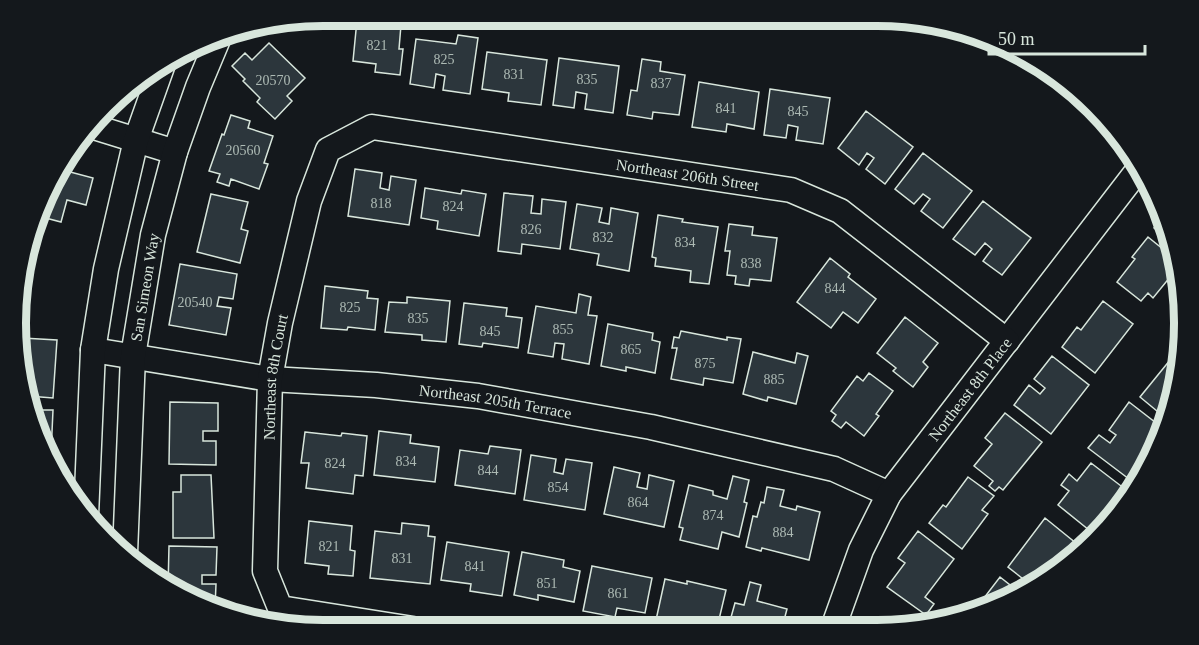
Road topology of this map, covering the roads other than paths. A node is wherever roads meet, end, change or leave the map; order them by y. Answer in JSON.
{"nodes":[{"id":1,"x":215,"y":46,"type":"edge"},
{"id":2,"x":159,"y":75,"type":"edge"},
{"id":3,"x":98,"y":128,"type":"edge"},
{"id":4,"x":136,"y":140,"type":"junction"},
{"id":5,"x":328,"y":150,"type":"joint"},
{"id":6,"x":175,"y":152,"type":"junction"},
{"id":7,"x":1134,"y":175,"type":"edge"},
{"id":8,"x":1007,"y":341,"type":"junction"},
{"id":9,"x":93,"y":350,"type":"junction"},
{"id":10,"x":133,"y":356,"type":"junction"},
{"id":11,"x":270,"y":380,"type":"junction"},
{"id":12,"x":889,"y":494,"type":"junction"},
{"id":13,"x":87,"y":502,"type":"edge"},
{"id":14,"x":125,"y":545,"type":"edge"},
{"id":15,"x":356,"y":620,"type":"edge"},
{"id":16,"x":836,"y":620,"type":"edge"}],
"edges":[{"from":1,"to":6,"type":"street","name":"San Simeon Way"},
{"from":2,"to":4,"type":"street"},
{"from":3,"to":4,"type":"street"},
{"from":4,"to":6,"type":"street"},
{"from":4,"to":9,"type":"street"},
{"from":5,"to":8,"type":"street","name":"Northeast 206th Street"},
{"from":5,"to":11,"type":"street","name":"Northeast 8th Court"},
{"from":6,"to":10,"type":"street","name":"San Simeon Way"},
{"from":7,"to":8,"type":"street","name":"Northeast 8th Place"},
{"from":8,"to":12,"type":"street","name":"Northeast 8th Place"},
{"from":9,"to":10,"type":"street","name":"Northeast 205th Terrace"},
{"from":9,"to":13,"type":"street"},
{"from":10,"to":11,"type":"street","name":"Northeast 205th Terrace"},
{"from":10,"to":14,"type":"street","name":"San Simeon Way"},
{"from":11,"to":12,"type":"street","name":"Northeast 205th Terrace"},
{"from":11,"to":15,"type":"street","name":"Northeast 8th Court"},
{"from":12,"to":16,"type":"street","name":"Northeast 8th Place"}]}
